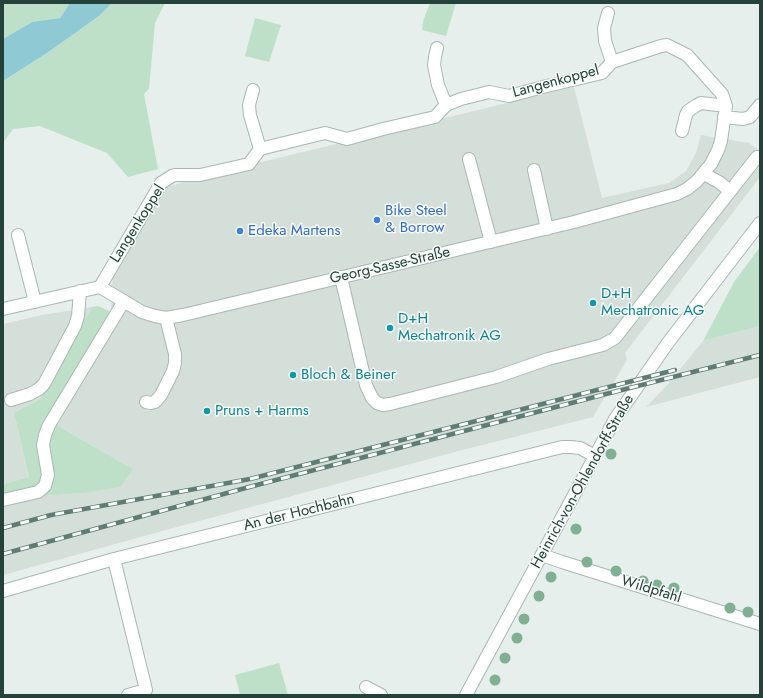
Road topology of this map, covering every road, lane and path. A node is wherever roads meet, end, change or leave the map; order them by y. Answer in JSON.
{"nodes":[{"id":1,"x":608,"y":13,"type":"dead end"},
{"id":2,"x":437,"y":48,"type":"dead end"},
{"id":3,"x":612,"y":62,"type":"junction"},
{"id":4,"x":253,"y":90,"type":"dead end"},
{"id":5,"x":446,"y":105,"type":"junction"},
{"id":6,"x":760,"y":105,"type":"edge"},
{"id":7,"x":725,"y":111,"type":"junction"},
{"id":8,"x":682,"y":131,"type":"dead end"},
{"id":9,"x":260,"y":149,"type":"junction"},
{"id":10,"x":757,"y":157,"type":"dead end"},
{"id":11,"x":469,"y":159,"type":"dead end"},
{"id":12,"x":534,"y":170,"type":"dead end"},
{"id":13,"x":704,"y":174,"type":"junction"},
{"id":14,"x":730,"y":191,"type":"junction"},
{"id":15,"x":760,"y":223,"type":"edge"},
{"id":16,"x":547,"y":229,"type":"junction"},
{"id":17,"x":18,"y":235,"type":"dead end"},
{"id":18,"x":491,"y":242,"type":"junction"},
{"id":19,"x":341,"y":277,"type":"junction"},
{"id":20,"x":100,"y":287,"type":"junction"},
{"id":21,"x":80,"y":291,"type":"junction"},
{"id":22,"x":124,"y":301,"type":"junction"},
{"id":23,"x":35,"y":302,"type":"junction"},
{"id":24,"x":3,"y":308,"type":"edge"},
{"id":25,"x":166,"y":318,"type":"junction"},
{"id":26,"x":11,"y":400,"type":"dead end"},
{"id":27,"x":146,"y":402,"type":"dead end"},
{"id":28,"x":595,"y":456,"type":"junction"},
{"id":29,"x":3,"y":500,"type":"edge"},
{"id":30,"x":542,"y":555,"type":"junction"},
{"id":31,"x":114,"y":559,"type":"junction"},
{"id":32,"x":3,"y":591,"type":"edge"},
{"id":33,"x":760,"y":624,"type":"edge"},
{"id":34,"x":366,"y":687,"type":"dead end"},
{"id":35,"x":147,"y":693,"type":"edge"},
{"id":36,"x":128,"y":695,"type":"edge"},
{"id":37,"x":381,"y":695,"type":"edge"},
{"id":38,"x":466,"y":695,"type":"edge"}],
"edges":[{"from":1,"to":3,"type":"street"},
{"from":2,"to":5,"type":"street"},
{"from":3,"to":5,"type":"street","name":"Langenkoppel"},
{"from":3,"to":7,"type":"street","name":"Langenkoppel"},
{"from":4,"to":9,"type":"street"},
{"from":5,"to":9,"type":"street","name":"Langenkoppel"},
{"from":6,"to":7,"type":"street"},
{"from":7,"to":8,"type":"street"},
{"from":7,"to":13,"type":"street","name":"Georg-Sasse-Straße"},
{"from":9,"to":20,"type":"street","name":"Langenkoppel"},
{"from":10,"to":14,"type":"street"},
{"from":11,"to":18,"type":"street"},
{"from":12,"to":16,"type":"street"},
{"from":13,"to":14,"type":"street"},
{"from":13,"to":16,"type":"street","name":"Georg-Sasse-Straße"},
{"from":14,"to":19,"type":"street"},
{"from":15,"to":28,"type":"street","name":"Heinrich-von-Ohlendorff-Straße"},
{"from":16,"to":18,"type":"street","name":"Georg-Sasse-Straße"},
{"from":17,"to":23,"type":"street"},
{"from":18,"to":19,"type":"street","name":"Georg-Sasse-Straße"},
{"from":19,"to":25,"type":"street","name":"Georg-Sasse-Straße"},
{"from":20,"to":21,"type":"street"},
{"from":20,"to":22,"type":"street","name":"Georg-Sasse-Straße"},
{"from":21,"to":23,"type":"street"},
{"from":21,"to":26,"type":"street"},
{"from":22,"to":25,"type":"street","name":"Georg-Sasse-Straße"},
{"from":22,"to":29,"type":"street"},
{"from":23,"to":24,"type":"street"},
{"from":25,"to":27,"type":"street"},
{"from":28,"to":30,"type":"street","name":"Heinrich-von-Ohlendorff-Straße"},
{"from":28,"to":31,"type":"street","name":"An der Hochbahn"},
{"from":30,"to":33,"type":"street","name":"Wildpfahl"},
{"from":30,"to":38,"type":"street","name":"Heinrich-von-Ohlendorff-Straße"},
{"from":31,"to":32,"type":"street","name":"An der Hochbahn"},
{"from":31,"to":35,"type":"street"},
{"from":34,"to":37,"type":"street"},
{"from":35,"to":36,"type":"street"}]}
